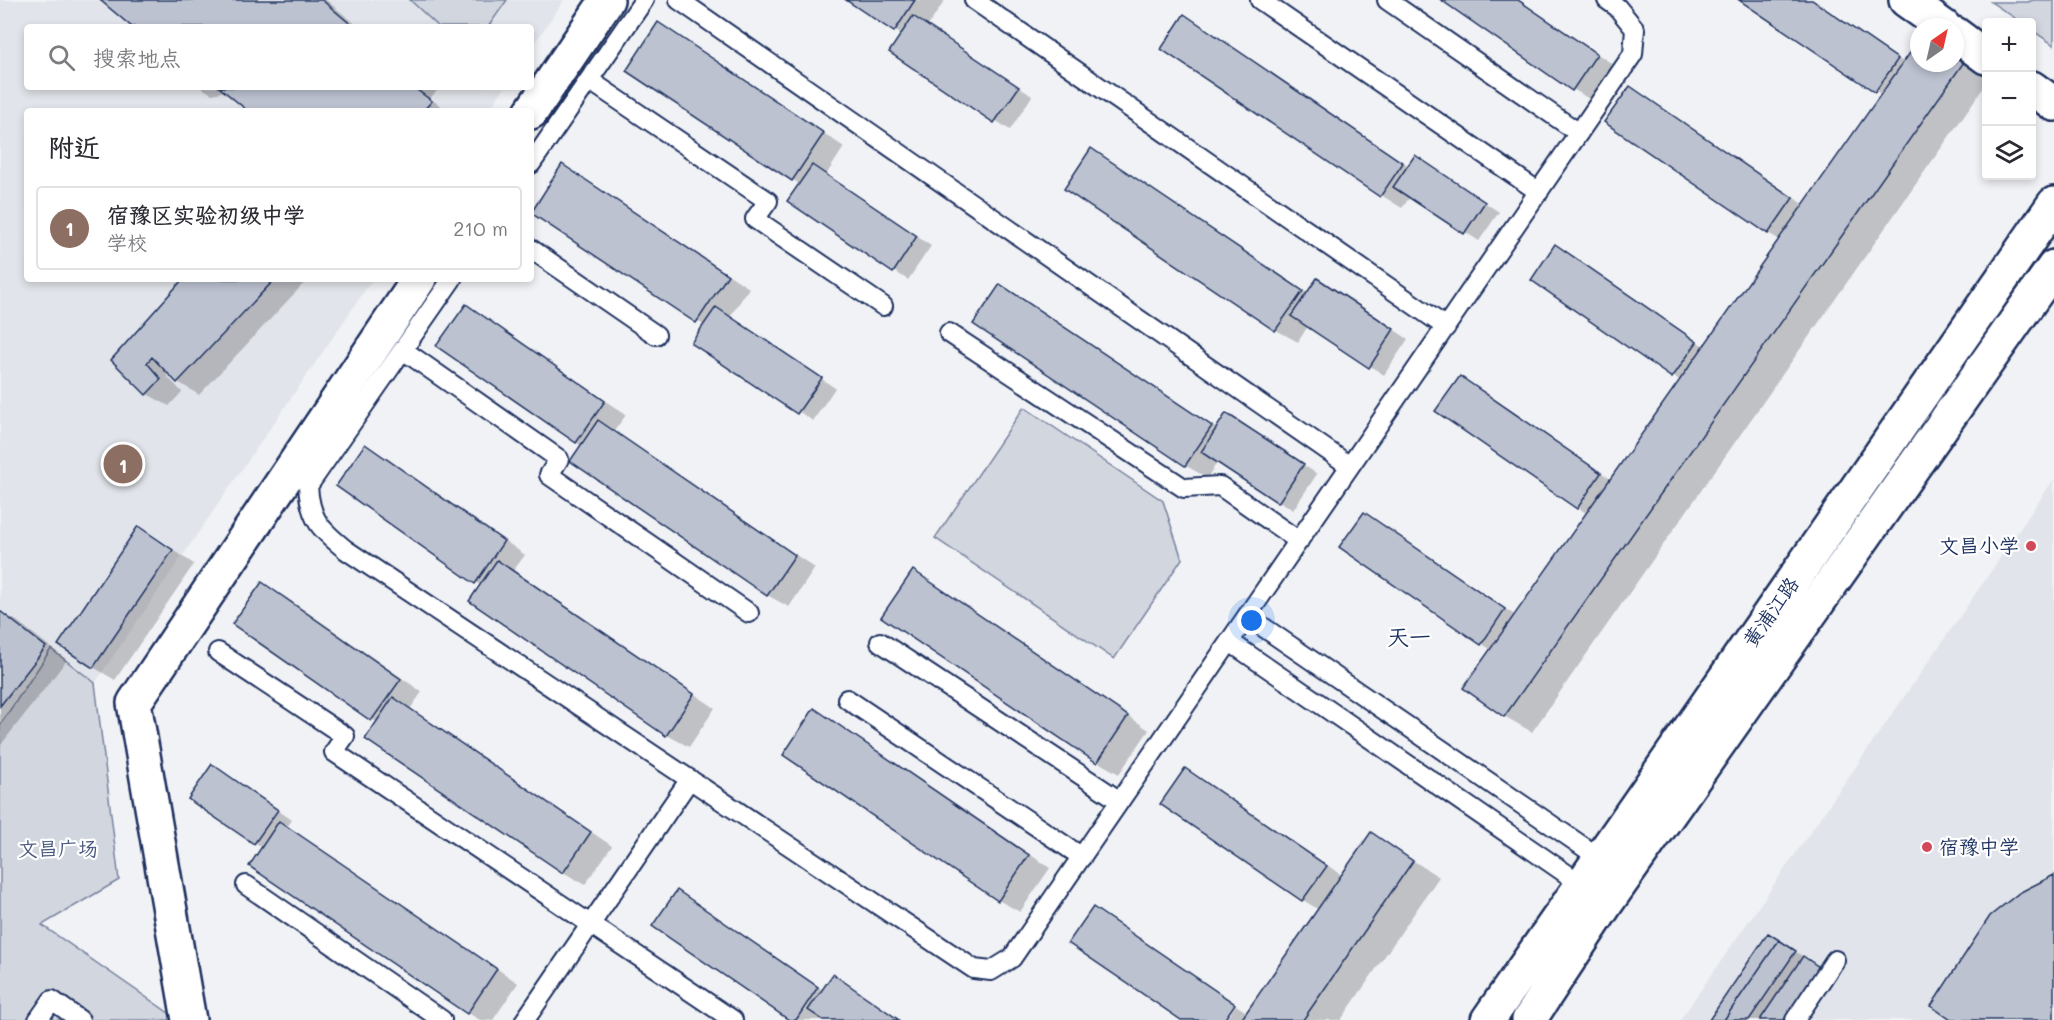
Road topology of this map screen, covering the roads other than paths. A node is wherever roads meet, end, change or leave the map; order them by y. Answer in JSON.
{"nodes":[{"id":1,"x":607,"y":0,"type":"edge"},
{"id":2,"x":644,"y":0,"type":"edge"},
{"id":3,"x":679,"y":0,"type":"edge"},
{"id":4,"x":974,"y":0,"type":"edge"},
{"id":5,"x":1260,"y":0,"type":"edge"},
{"id":6,"x":1387,"y":0,"type":"edge"},
{"id":7,"x":1606,"y":0,"type":"edge"},
{"id":8,"x":1906,"y":0,"type":"edge"},
{"id":9,"x":1931,"y":18,"type":"edge"},
{"id":10,"x":1964,"y":41,"type":"edge"},
{"id":11,"x":1982,"y":54,"type":"edge"},
{"id":12,"x":589,"y":80,"type":"junction"},
{"id":13,"x":2036,"y":91,"type":"edge"},
{"id":14,"x":2054,"y":104,"type":"edge"},
{"id":15,"x":534,"y":108,"type":"edge"},
{"id":16,"x":1579,"y":133,"type":"junction"},
{"id":17,"x":534,"y":160,"type":"edge"},
{"id":18,"x":1539,"y":192,"type":"junction"},
{"id":19,"x":2054,"y":204,"type":"edge"},
{"id":20,"x":534,"y":251,"type":"edge"},
{"id":21,"x":2054,"y":267,"type":"edge"},
{"id":22,"x":417,"y":282,"type":"edge"},
{"id":23,"x":450,"y":282,"type":"edge"},
{"id":24,"x":883,"y":306,"type":"dead end"},
{"id":25,"x":1446,"y":327,"type":"junction"},
{"id":26,"x":949,"y":333,"type":"dead end"},
{"id":27,"x":656,"y":335,"type":"dead end"},
{"id":28,"x":403,"y":350,"type":"junction"},
{"id":29,"x":1350,"y":466,"type":"junction"},
{"id":30,"x":1299,"y":541,"type":"junction"},
{"id":31,"x":748,"y":613,"type":"dead end"},
{"id":32,"x":1247,"y":616,"type":"junction"},
{"id":33,"x":880,"y":642,"type":"dead end"},
{"id":34,"x":1230,"y":642,"type":"junction"},
{"id":35,"x":218,"y":652,"type":"dead end"},
{"id":36,"x":847,"y":699,"type":"dead end"},
{"id":37,"x":690,"y":779,"type":"junction"},
{"id":38,"x":1120,"y":801,"type":"junction"},
{"id":39,"x":1082,"y":858,"type":"junction"},
{"id":40,"x":1604,"y":880,"type":"junction"},
{"id":41,"x":246,"y":885,"type":"dead end"},
{"id":42,"x":591,"y":924,"type":"junction"},
{"id":43,"x":1835,"y":960,"type":"dead end"},
{"id":44,"x":38,"y":1020,"type":"edge"},
{"id":45,"x":80,"y":1020,"type":"edge"},
{"id":46,"x":189,"y":1020,"type":"edge"},
{"id":47,"x":442,"y":1020,"type":"edge"},
{"id":48,"x":525,"y":1020,"type":"edge"},
{"id":49,"x":732,"y":1020,"type":"edge"},
{"id":50,"x":1488,"y":1020,"type":"edge"},
{"id":51,"x":1529,"y":1020,"type":"edge"},
{"id":52,"x":1795,"y":1020,"type":"edge"}],
"edges":[{"from":1,"to":15,"type":"street"},
{"from":2,"to":12,"type":"lane"},
{"from":3,"to":29,"type":"lane"},
{"from":4,"to":25,"type":"lane"},
{"from":5,"to":18,"type":"lane"},
{"from":6,"to":16,"type":"lane"},
{"from":7,"to":16,"type":"lane"},
{"from":8,"to":9,"type":"street"},
{"from":10,"to":11,"type":"street"},
{"from":12,"to":17,"type":"lane"},
{"from":12,"to":24,"type":"lane"},
{"from":13,"to":14,"type":"street"},
{"from":16,"to":18,"type":"lane"},
{"from":18,"to":25,"type":"lane"},
{"from":19,"to":40,"type":"street","name":"黄浦江路"},
{"from":20,"to":27,"type":"lane"},
{"from":21,"to":40,"type":"street","name":"黄浦江路"},
{"from":22,"to":46,"type":"street"},
{"from":23,"to":28,"type":"lane"},
{"from":25,"to":29,"type":"lane"},
{"from":26,"to":30,"type":"lane"},
{"from":28,"to":31,"type":"lane"},
{"from":28,"to":37,"type":"lane"},
{"from":29,"to":30,"type":"lane"},
{"from":30,"to":32,"type":"lane"},
{"from":32,"to":34,"type":"lane"},
{"from":32,"to":40,"type":"lane"},
{"from":33,"to":38,"type":"lane"},
{"from":34,"to":38,"type":"lane"},
{"from":34,"to":40,"type":"lane"},
{"from":35,"to":42,"type":"lane"},
{"from":36,"to":39,"type":"lane"},
{"from":37,"to":39,"type":"lane"},
{"from":37,"to":42,"type":"lane"},
{"from":38,"to":39,"type":"lane"},
{"from":40,"to":50,"type":"street","name":"黄浦江路"},
{"from":40,"to":51,"type":"street","name":"黄浦江路"},
{"from":41,"to":47,"type":"lane"},
{"from":42,"to":48,"type":"lane"},
{"from":42,"to":49,"type":"lane"},
{"from":43,"to":52,"type":"lane"},
{"from":44,"to":45,"type":"lane"}]}
